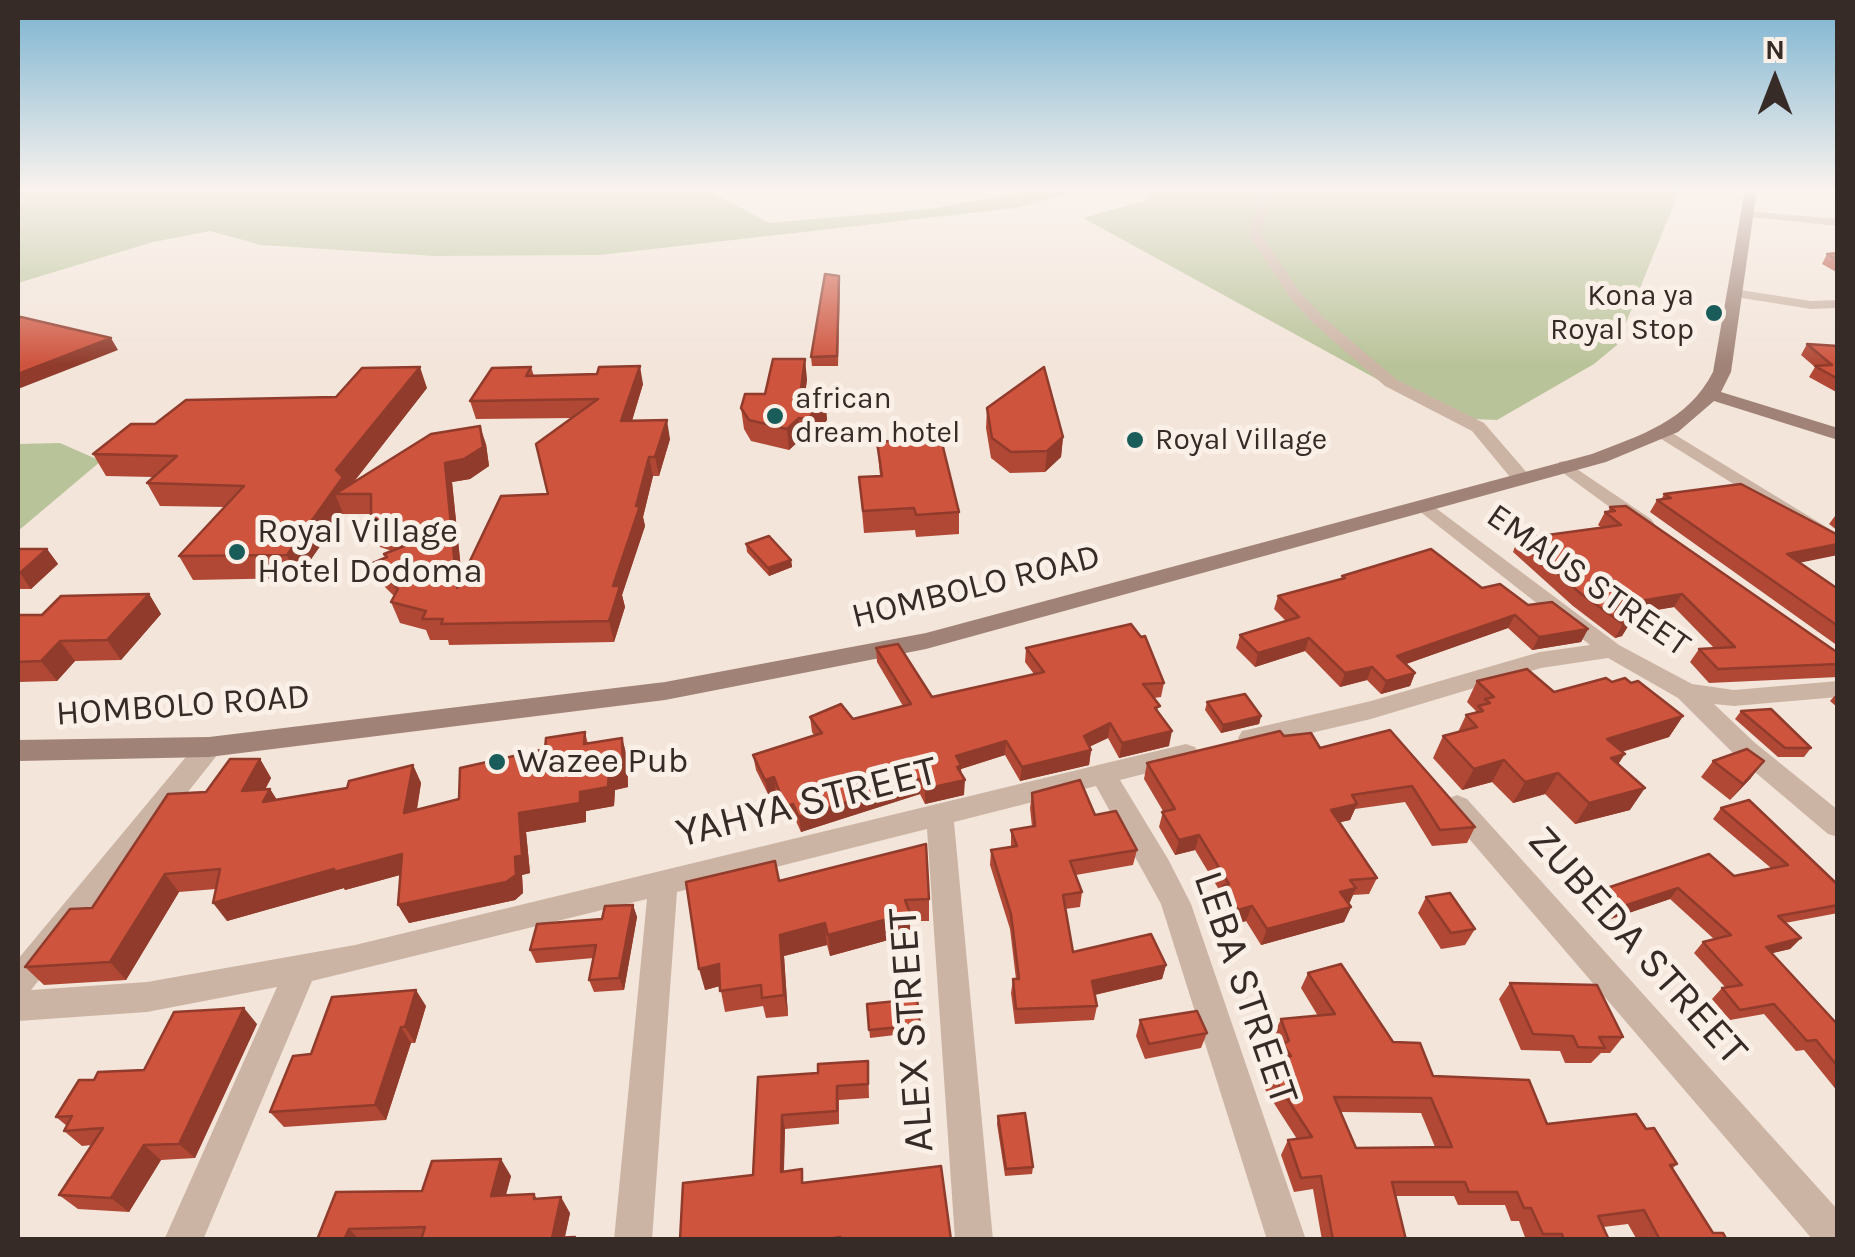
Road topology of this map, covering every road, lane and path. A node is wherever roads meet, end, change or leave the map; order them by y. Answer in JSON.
{"nodes":[{"id":1,"x":1262,"y":248,"type":"edge"},
{"id":2,"x":1741,"y":248,"type":"edge"},
{"id":3,"x":1734,"y":293,"type":"junction"},
{"id":4,"x":1838,"y":304,"type":"edge"},
{"id":5,"x":1713,"y":395,"type":"junction"},
{"id":6,"x":1664,"y":433,"type":"junction"},
{"id":7,"x":1838,"y":434,"type":"edge"},
{"id":8,"x":1566,"y":466,"type":"junction"},
{"id":9,"x":1522,"y":479,"type":"junction"},
{"id":10,"x":1425,"y":506,"type":"junction"},
{"id":11,"x":1662,"y":536,"type":"edge"},
{"id":12,"x":1838,"y":543,"type":"edge"},
{"id":13,"x":1612,"y":650,"type":"junction"},
{"id":14,"x":1838,"y":689,"type":"edge"},
{"id":15,"x":1687,"y":692,"type":"junction"},
{"id":16,"x":1372,"y":710,"type":"junction"},
{"id":17,"x":1398,"y":740,"type":"edge"},
{"id":18,"x":210,"y":747,"type":"junction"},
{"id":19,"x":18,"y":752,"type":"edge"},
{"id":20,"x":1102,"y":774,"type":"junction"},
{"id":21,"x":1437,"y":784,"type":"edge"},
{"id":22,"x":940,"y":814,"type":"junction"},
{"id":23,"x":1838,"y":826,"type":"edge"},
{"id":24,"x":664,"y":883,"type":"junction"},
{"id":25,"x":302,"y":968,"type":"junction"},
{"id":26,"x":18,"y":982,"type":"edge"},
{"id":27,"x":18,"y":1006,"type":"edge"},
{"id":28,"x":1838,"y":1239,"type":"edge"},
{"id":29,"x":183,"y":1240,"type":"edge"},
{"id":30,"x":633,"y":1240,"type":"edge"},
{"id":31,"x":974,"y":1240,"type":"edge"},
{"id":32,"x":1287,"y":1240,"type":"edge"}],
"edges":[{"from":1,"to":9,"type":"street"},
{"from":2,"to":3,"type":"street"},
{"from":3,"to":4,"type":"street"},
{"from":3,"to":5,"type":"street"},
{"from":5,"to":6,"type":"street","name":"HOMBOLO ROAD"},
{"from":5,"to":7,"type":"street"},
{"from":6,"to":8,"type":"street","name":"HOMBOLO ROAD"},
{"from":6,"to":12,"type":"street"},
{"from":8,"to":9,"type":"street","name":"HOMBOLO ROAD"},
{"from":8,"to":11,"type":"street"},
{"from":9,"to":10,"type":"street","name":"HOMBOLO ROAD"},
{"from":10,"to":13,"type":"street","name":"EMAUS STREET"},
{"from":10,"to":18,"type":"street","name":"HOMBOLO ROAD"},
{"from":13,"to":15,"type":"street","name":"EMAUS STREET"},
{"from":13,"to":16,"type":"street","name":"YAHYA STREET"},
{"from":14,"to":15,"type":"street","name":"EMAUS STREET"},
{"from":15,"to":23,"type":"street"},
{"from":16,"to":17,"type":"street"},
{"from":16,"to":20,"type":"street","name":"YAHYA STREET"},
{"from":18,"to":19,"type":"street","name":"HOMBOLO ROAD"},
{"from":18,"to":26,"type":"street"},
{"from":20,"to":22,"type":"street","name":"YAHYA STREET"},
{"from":20,"to":32,"type":"street","name":"LEBA STREET"},
{"from":21,"to":28,"type":"street","name":"ZUBEDA STREET"},
{"from":22,"to":24,"type":"street","name":"YAHYA STREET"},
{"from":22,"to":31,"type":"street","name":"ALEX STREET"},
{"from":24,"to":25,"type":"street","name":"YAHYA STREET"},
{"from":24,"to":30,"type":"street"},
{"from":25,"to":27,"type":"street","name":"YAHYA STREET"},
{"from":25,"to":29,"type":"street"}]}
